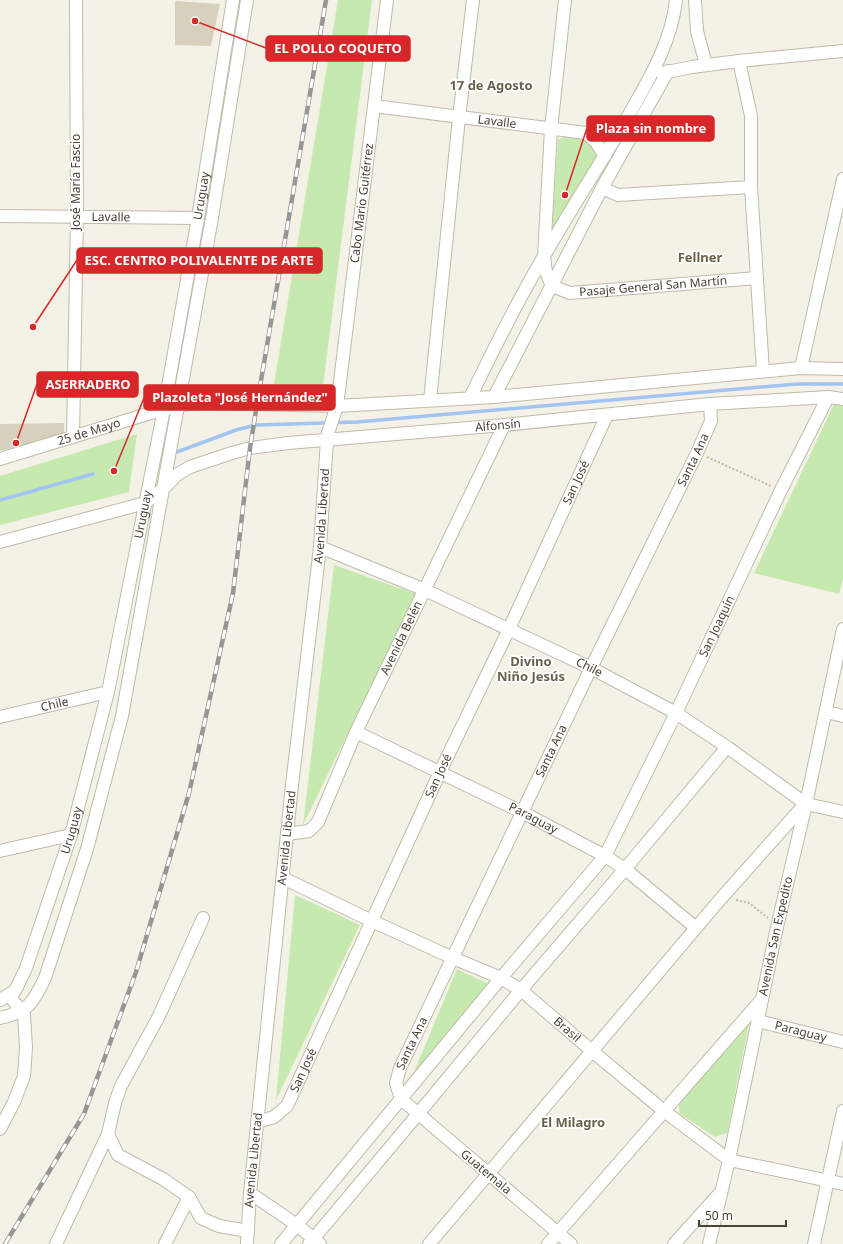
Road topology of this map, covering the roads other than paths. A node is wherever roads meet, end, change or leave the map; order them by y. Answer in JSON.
{"nodes":[{"id":1,"x":76,"y":0,"type":"edge"},
{"id":2,"x":233,"y":0,"type":"edge"},
{"id":3,"x":247,"y":0,"type":"edge"},
{"id":4,"x":387,"y":0,"type":"edge"},
{"id":5,"x":473,"y":0,"type":"edge"},
{"id":6,"x":565,"y":0,"type":"edge"},
{"id":7,"x":676,"y":0,"type":"edge"},
{"id":8,"x":695,"y":0,"type":"edge"},
{"id":9,"x":843,"y":51,"type":"edge"},
{"id":10,"x":739,"y":61,"type":"junction"},
{"id":11,"x":706,"y":65,"type":"junction"},
{"id":12,"x":668,"y":71,"type":"junction"},
{"id":13,"x":651,"y":76,"type":"junction"},
{"id":14,"x":374,"y":106,"type":"junction"},
{"id":15,"x":459,"y":118,"type":"junction"},
{"id":16,"x":551,"y":129,"type":"junction"},
{"id":17,"x":620,"y":130,"type":"junction"},
{"id":18,"x":586,"y":133,"type":"junction"},
{"id":19,"x":605,"y":156,"type":"junction"},
{"id":20,"x":843,"y":179,"type":"edge"},
{"id":21,"x":751,"y":187,"type":"junction"},
{"id":22,"x":602,"y":188,"type":"junction"},
{"id":23,"x":0,"y":216,"type":"edge"},
{"id":24,"x":77,"y":217,"type":"junction"},
{"id":25,"x":198,"y":218,"type":"junction"},
{"id":26,"x":544,"y":256,"type":"junction"},
{"id":27,"x":757,"y":278,"type":"junction"},
{"id":28,"x":552,"y":286,"type":"junction"},
{"id":29,"x":801,"y":368,"type":"junction"},
{"id":30,"x":843,"y":369,"type":"edge"},
{"id":31,"x":764,"y":371,"type":"junction"},
{"id":32,"x":494,"y":397,"type":"junction"},
{"id":33,"x":828,"y":397,"type":"junction"},
{"id":34,"x":470,"y":398,"type":"junction"},
{"id":35,"x":843,"y":399,"type":"edge"},
{"id":36,"x":430,"y":400,"type":"junction"},
{"id":37,"x":710,"y":404,"type":"junction"},
{"id":38,"x":177,"y":406,"type":"junction"},
{"id":39,"x":164,"y":409,"type":"junction"},
{"id":40,"x":336,"y":411,"type":"junction"},
{"id":41,"x":607,"y":415,"type":"junction"},
{"id":42,"x":504,"y":425,"type":"junction"},
{"id":43,"x":73,"y":437,"type":"junction"},
{"id":44,"x":328,"y":437,"type":"junction"},
{"id":45,"x":0,"y":459,"type":"edge"},
{"id":46,"x":164,"y":489,"type":"junction"},
{"id":47,"x":145,"y":503,"type":"junction"},
{"id":48,"x":0,"y":542,"type":"edge"},
{"id":49,"x":320,"y":547,"type":"junction"},
{"id":50,"x":425,"y":590,"type":"junction"},
{"id":51,"x":509,"y":629,"type":"junction"},
{"id":52,"x":843,"y":629,"type":"edge"},
{"id":53,"x":591,"y":668,"type":"junction"},
{"id":54,"x":108,"y":692,"type":"junction"},
{"id":55,"x":826,"y":712,"type":"junction"},
{"id":56,"x":676,"y":713,"type":"junction"},
{"id":57,"x":843,"y":716,"type":"edge"},
{"id":58,"x":0,"y":717,"type":"edge"},
{"id":59,"x":356,"y":732,"type":"junction"},
{"id":60,"x":727,"y":747,"type":"junction"},
{"id":61,"x":440,"y":772,"type":"junction"},
{"id":62,"x":806,"y":804,"type":"junction"},
{"id":63,"x":522,"y":812,"type":"junction"},
{"id":64,"x":843,"y":812,"type":"edge"},
{"id":65,"x":288,"y":834,"type":"junction"},
{"id":66,"x":71,"y":835,"type":"junction"},
{"id":67,"x":0,"y":852,"type":"edge"},
{"id":68,"x":605,"y":856,"type":"junction"},
{"id":69,"x":625,"y":869,"type":"junction"},
{"id":70,"x":283,"y":878,"type":"junction"},
{"id":71,"x":203,"y":918,"type":"dead end"},
{"id":72,"x":372,"y":921,"type":"junction"},
{"id":73,"x":696,"y":928,"type":"junction"},
{"id":74,"x":453,"y":958,"type":"junction"},
{"id":75,"x":501,"y":978,"type":"junction"},
{"id":76,"x":521,"y":990,"type":"junction"},
{"id":77,"x":5,"y":998,"type":"edge"},
{"id":78,"x":763,"y":998,"type":"junction"},
{"id":79,"x":21,"y":1011,"type":"junction"},
{"id":80,"x":0,"y":1018,"type":"edge"},
{"id":81,"x":758,"y":1021,"type":"junction"},
{"id":82,"x":843,"y":1042,"type":"edge"},
{"id":83,"x":592,"y":1051,"type":"junction"},
{"id":84,"x":401,"y":1099,"type":"junction"},
{"id":85,"x":14,"y":1102,"type":"junction"},
{"id":86,"x":0,"y":1105,"type":"edge"},
{"id":87,"x":664,"y":1111,"type":"junction"},
{"id":88,"x":843,"y":1111,"type":"edge"},
{"id":89,"x":418,"y":1114,"type":"junction"},
{"id":90,"x":257,"y":1122,"type":"junction"},
{"id":91,"x":0,"y":1129,"type":"edge"},
{"id":92,"x":108,"y":1134,"type":"junction"},
{"id":93,"x":729,"y":1160,"type":"junction"},
{"id":94,"x":488,"y":1174,"type":"junction"},
{"id":95,"x":828,"y":1182,"type":"junction"},
{"id":96,"x":843,"y":1184,"type":"edge"},
{"id":97,"x":722,"y":1192,"type":"junction"},
{"id":98,"x":250,"y":1193,"type":"junction"},
{"id":99,"x":189,"y":1197,"type":"junction"},
{"id":100,"x":297,"y":1225,"type":"junction"},
{"id":101,"x":248,"y":1231,"type":"junction"},
{"id":102,"x":558,"y":1233,"type":"junction"},
{"id":103,"x":314,"y":1242,"type":"edge"},
{"id":104,"x":56,"y":1244,"type":"edge"},
{"id":105,"x":166,"y":1244,"type":"edge"},
{"id":106,"x":247,"y":1244,"type":"edge"},
{"id":107,"x":281,"y":1244,"type":"edge"},
{"id":108,"x":429,"y":1244,"type":"edge"},
{"id":109,"x":548,"y":1244,"type":"edge"},
{"id":110,"x":571,"y":1244,"type":"edge"},
{"id":111,"x":674,"y":1244,"type":"edge"},
{"id":112,"x":709,"y":1244,"type":"edge"},
{"id":113,"x":814,"y":1244,"type":"edge"}],
"edges":[{"from":1,"to":24,"type":"street","name":"José María Fascio"},
{"from":2,"to":25,"type":"street","name":"Uruguay"},
{"from":3,"to":38,"type":"street","name":"Uruguay"},
{"from":4,"to":14,"type":"street","name":"Cabo Mario Guitérrez"},
{"from":5,"to":15,"type":"street"},
{"from":6,"to":16,"type":"street"},
{"from":7,"to":13,"type":"street"},
{"from":8,"to":11,"type":"street"},
{"from":9,"to":10,"type":"street"},
{"from":10,"to":11,"type":"street"},
{"from":10,"to":21,"type":"street"},
{"from":11,"to":12,"type":"street"},
{"from":12,"to":13,"type":"street"},
{"from":12,"to":22,"type":"street"},
{"from":13,"to":17,"type":"street"},
{"from":14,"to":15,"type":"street","name":"Lavalle"},
{"from":14,"to":40,"type":"street","name":"Cabo Mario Guitérrez"},
{"from":15,"to":16,"type":"street","name":"Lavalle"},
{"from":15,"to":36,"type":"street"},
{"from":16,"to":18,"type":"street","name":"Lavalle"},
{"from":16,"to":26,"type":"street"},
{"from":17,"to":18,"type":"street","name":"Lavalle"},
{"from":17,"to":19,"type":"street"},
{"from":18,"to":19,"type":"street"},
{"from":19,"to":26,"type":"street"},
{"from":20,"to":29,"type":"street"},
{"from":21,"to":22,"type":"street"},
{"from":21,"to":27,"type":"street"},
{"from":22,"to":28,"type":"street"},
{"from":23,"to":24,"type":"street","name":"Lavalle"},
{"from":24,"to":25,"type":"street","name":"Lavalle"},
{"from":24,"to":43,"type":"street","name":"José María Fascio"},
{"from":25,"to":39,"type":"street","name":"Uruguay"},
{"from":26,"to":28,"type":"street"},
{"from":26,"to":34,"type":"street"},
{"from":27,"to":28,"type":"street","name":"Pasaje General San Martín"},
{"from":27,"to":31,"type":"street"},
{"from":28,"to":32,"type":"street"},
{"from":29,"to":30,"type":"street"},
{"from":29,"to":31,"type":"street"},
{"from":31,"to":32,"type":"street"},
{"from":32,"to":34,"type":"street"},
{"from":33,"to":35,"type":"street","name":"Alfonsín"},
{"from":33,"to":37,"type":"street","name":"Alfonsín"},
{"from":33,"to":56,"type":"street","name":"San Joaquín"},
{"from":34,"to":36,"type":"street"},
{"from":36,"to":40,"type":"street"},
{"from":37,"to":41,"type":"street","name":"Alfonsín"},
{"from":37,"to":53,"type":"street","name":"Santa Ana"},
{"from":38,"to":39,"type":"street","name":"25 de Mayo"},
{"from":38,"to":40,"type":"street"},
{"from":38,"to":46,"type":"street","name":"Uruguay"},
{"from":39,"to":43,"type":"street","name":"25 de Mayo"},
{"from":39,"to":47,"type":"street","name":"Uruguay"},
{"from":40,"to":44,"type":"street","name":"Cabo Mario Guitérrez"},
{"from":41,"to":42,"type":"street","name":"Alfonsín"},
{"from":41,"to":51,"type":"street","name":"San José"},
{"from":42,"to":44,"type":"street","name":"Alfonsín"},
{"from":42,"to":50,"type":"street","name":"Avenida Belén"},
{"from":43,"to":45,"type":"street","name":"25 de Mayo"},
{"from":44,"to":46,"type":"street","name":"Alfonsín"},
{"from":44,"to":49,"type":"street","name":"Avenida Libertad"},
{"from":46,"to":47,"type":"street"},
{"from":46,"to":79,"type":"street","name":"Uruguay"},
{"from":47,"to":48,"type":"street"},
{"from":47,"to":54,"type":"street","name":"Uruguay"},
{"from":49,"to":50,"type":"street","name":"Chile"},
{"from":49,"to":65,"type":"street","name":"Avenida Libertad"},
{"from":50,"to":51,"type":"street","name":"Chile"},
{"from":50,"to":59,"type":"street","name":"Avenida Belén"},
{"from":51,"to":53,"type":"street","name":"Chile"},
{"from":51,"to":61,"type":"street","name":"San José"},
{"from":52,"to":55,"type":"street","name":"Avenida San Expedito"},
{"from":53,"to":56,"type":"street","name":"Chile"},
{"from":53,"to":63,"type":"street","name":"Santa Ana"},
{"from":54,"to":58,"type":"street","name":"Chile"},
{"from":54,"to":66,"type":"street","name":"Uruguay"},
{"from":55,"to":57,"type":"street"},
{"from":55,"to":62,"type":"street","name":"Avenida San Expedito"},
{"from":56,"to":60,"type":"street","name":"Chile"},
{"from":56,"to":68,"type":"street","name":"San Joaquín"},
{"from":59,"to":61,"type":"street","name":"Paraguay"},
{"from":59,"to":65,"type":"street","name":"Avenida Belén"},
{"from":60,"to":62,"type":"street","name":"Chile"},
{"from":60,"to":69,"type":"street"},
{"from":61,"to":63,"type":"street","name":"Paraguay"},
{"from":61,"to":72,"type":"street","name":"San José"},
{"from":62,"to":64,"type":"street","name":"Chile"},
{"from":62,"to":73,"type":"street"},
{"from":62,"to":78,"type":"street","name":"Avenida San Expedito"},
{"from":63,"to":68,"type":"street","name":"Paraguay"},
{"from":63,"to":74,"type":"street","name":"Santa Ana"},
{"from":65,"to":70,"type":"street","name":"Avenida Libertad"},
{"from":66,"to":67,"type":"street"},
{"from":66,"to":77,"type":"street","name":"Uruguay"},
{"from":68,"to":69,"type":"street","name":"Paraguay"},
{"from":68,"to":75,"type":"street","name":"San Joaquín"},
{"from":69,"to":73,"type":"street","name":"Paraguay"},
{"from":69,"to":76,"type":"street"},
{"from":70,"to":72,"type":"street","name":"Brasil"},
{"from":70,"to":90,"type":"street","name":"Avenida Libertad"},
{"from":71,"to":92,"type":"street"},
{"from":72,"to":74,"type":"street","name":"Brasil"},
{"from":72,"to":90,"type":"street","name":"San José"},
{"from":73,"to":83,"type":"street"},
{"from":74,"to":75,"type":"street","name":"Brasil"},
{"from":74,"to":84,"type":"street","name":"Santa Ana"},
{"from":75,"to":76,"type":"street","name":"Brasil"},
{"from":75,"to":84,"type":"street","name":"San Joaquín"},
{"from":76,"to":83,"type":"street","name":"Brasil"},
{"from":76,"to":89,"type":"street"},
{"from":77,"to":79,"type":"street","name":"Uruguay"},
{"from":78,"to":81,"type":"street","name":"Avenida San Expedito"},
{"from":78,"to":87,"type":"street"},
{"from":79,"to":80,"type":"street"},
{"from":79,"to":85,"type":"street","name":"Uruguay"},
{"from":81,"to":82,"type":"street","name":"Paraguay"},
{"from":81,"to":93,"type":"street","name":"Avenida San Expedito"},
{"from":83,"to":87,"type":"street","name":"Brasil"},
{"from":83,"to":94,"type":"street"},
{"from":84,"to":89,"type":"street","name":"Guatemala"},
{"from":84,"to":100,"type":"street","name":"San Joaquín"},
{"from":85,"to":86,"type":"street"},
{"from":85,"to":91,"type":"street","name":"Uruguay"},
{"from":87,"to":93,"type":"street","name":"Brasil"},
{"from":87,"to":102,"type":"street"},
{"from":88,"to":95,"type":"street"},
{"from":89,"to":94,"type":"street","name":"Guatemala"},
{"from":89,"to":103,"type":"street"},
{"from":90,"to":98,"type":"street","name":"Avenida Libertad"},
{"from":92,"to":99,"type":"street"},
{"from":92,"to":104,"type":"street"},
{"from":93,"to":95,"type":"street","name":"Brasil"},
{"from":93,"to":97,"type":"street","name":"Avenida San Expedito"},
{"from":94,"to":102,"type":"street","name":"Guatemala"},
{"from":94,"to":108,"type":"street"},
{"from":95,"to":96,"type":"street","name":"Brasil"},
{"from":95,"to":113,"type":"street"},
{"from":97,"to":111,"type":"street"},
{"from":97,"to":112,"type":"street","name":"Avenida San Expedito"},
{"from":98,"to":100,"type":"street"},
{"from":98,"to":101,"type":"street","name":"Avenida Libertad"},
{"from":99,"to":101,"type":"street"},
{"from":99,"to":105,"type":"street"},
{"from":100,"to":103,"type":"street"},
{"from":100,"to":107,"type":"street","name":"San Joaquín"},
{"from":101,"to":106,"type":"street","name":"Avenida Libertad"},
{"from":102,"to":109,"type":"street"},
{"from":102,"to":110,"type":"street","name":"Guatemala"}]}
